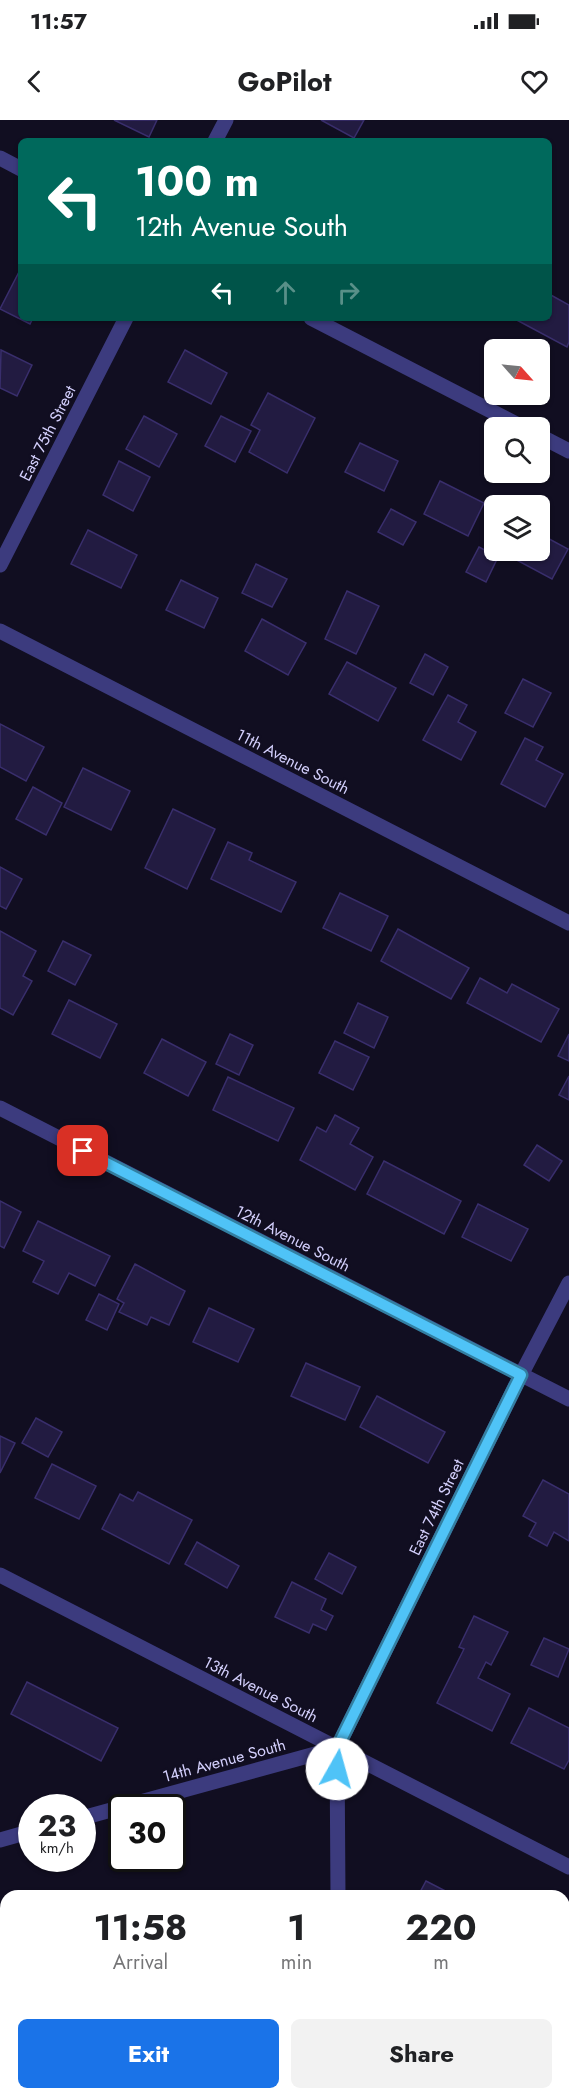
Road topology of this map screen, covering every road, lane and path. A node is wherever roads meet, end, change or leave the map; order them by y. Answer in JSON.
{"nodes":[{"id":1,"x":226,"y":120,"type":"edge"},
{"id":2,"x":217,"y":138,"type":"edge"},
{"id":3,"x":0,"y":158,"type":"edge"},
{"id":4,"x":18,"y":167,"type":"edge"},
{"id":5,"x":124,"y":321,"type":"edge"},
{"id":6,"x":317,"y":321,"type":"edge"},
{"id":7,"x":503,"y":417,"type":"edge"},
{"id":8,"x":550,"y":441,"type":"edge"},
{"id":9,"x":569,"y":450,"type":"edge"},
{"id":10,"x":0,"y":565,"type":"edge"},
{"id":11,"x":0,"y":631,"type":"edge"},
{"id":12,"x":569,"y":923,"type":"edge"},
{"id":13,"x":0,"y":1108,"type":"edge"},
{"id":14,"x":569,"y":1283,"type":"edge"},
{"id":15,"x":521,"y":1375,"type":"junction"},
{"id":16,"x":569,"y":1399,"type":"edge"},
{"id":17,"x":0,"y":1575,"type":"edge"},
{"id":18,"x":337,"y":1748,"type":"junction"},
{"id":19,"x":96,"y":1814,"type":"edge"},
{"id":20,"x":18,"y":1835,"type":"edge"},
{"id":21,"x":0,"y":1840,"type":"edge"},
{"id":22,"x":569,"y":1867,"type":"edge"},
{"id":23,"x":338,"y":1890,"type":"edge"}],
"edges":[{"from":1,"to":2,"type":"street"},
{"from":3,"to":4,"type":"street"},
{"from":5,"to":10,"type":"street","name":"East 75th Street"},
{"from":6,"to":7,"type":"street"},
{"from":8,"to":9,"type":"street"},
{"from":11,"to":12,"type":"street","name":"11th Avenue South"},
{"from":13,"to":15,"type":"street","name":"12th Avenue South"},
{"from":14,"to":15,"type":"street","name":"East 74th Street"},
{"from":15,"to":16,"type":"street","name":"12th Avenue South"},
{"from":15,"to":18,"type":"street","name":"East 74th Street"},
{"from":17,"to":18,"type":"street","name":"13th Avenue South"},
{"from":18,"to":19,"type":"street","name":"14th Avenue South"},
{"from":18,"to":22,"type":"street","name":"13th Avenue South"},
{"from":18,"to":23,"type":"street"},
{"from":20,"to":21,"type":"street"}]}
